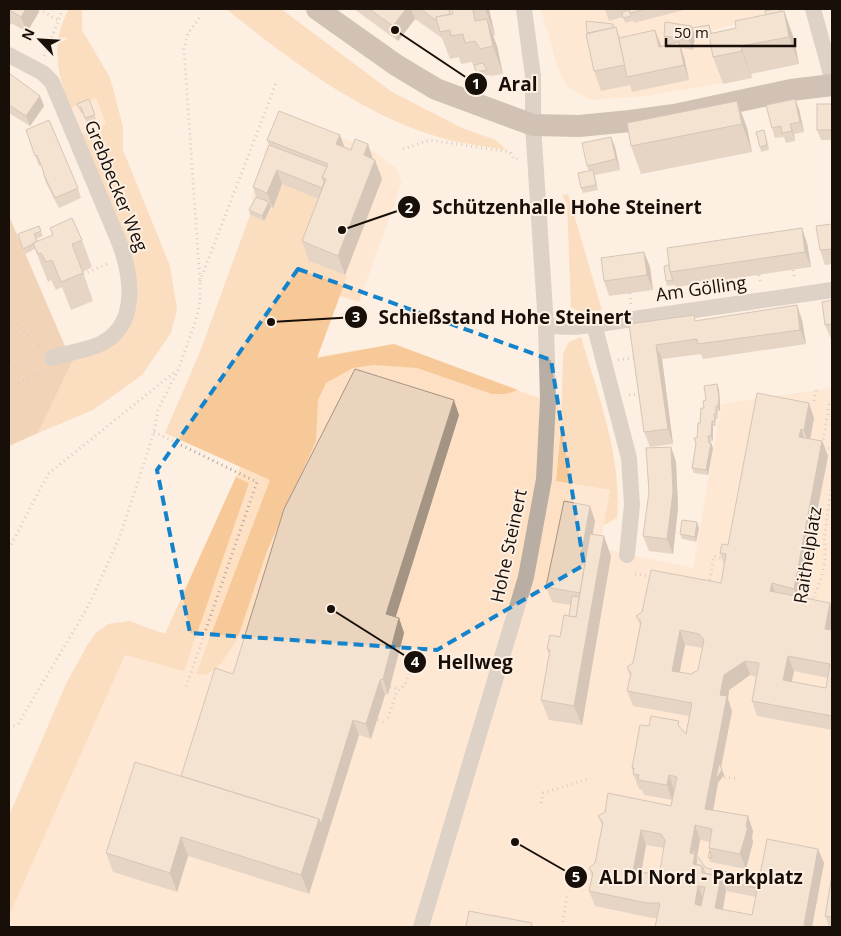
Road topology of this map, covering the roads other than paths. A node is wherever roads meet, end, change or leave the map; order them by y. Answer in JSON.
{"nodes":[{"id":1,"x":318,"y":9,"type":"edge"},
{"id":2,"x":524,"y":9,"type":"edge"},
{"id":3,"x":813,"y":9,"type":"edge"},
{"id":4,"x":9,"y":55,"type":"edge"},
{"id":5,"x":832,"y":78,"type":"edge"},
{"id":6,"x":832,"y":85,"type":"edge"},
{"id":7,"x":533,"y":125,"type":"junction"},
{"id":8,"x":832,"y":290,"type":"edge"},
{"id":9,"x":594,"y":324,"type":"junction"},
{"id":10,"x":546,"y":326,"type":"junction"},
{"id":11,"x":50,"y":360,"type":"road end"},
{"id":12,"x":627,"y":555,"type":"dead end"},
{"id":13,"x":421,"y":927,"type":"edge"}],
"edges":[{"from":1,"to":7,"type":"main road"},
{"from":2,"to":7,"type":"street","name":"Hohe Steinert"},
{"from":3,"to":5,"type":"street"},
{"from":4,"to":11,"type":"street","name":"Grebbecker Weg"},
{"from":6,"to":7,"type":"main road"},
{"from":7,"to":10,"type":"street","name":"Hohe Steinert"},
{"from":8,"to":9,"type":"street","name":"Am Gölling"},
{"from":9,"to":10,"type":"street","name":"Am Gölling"},
{"from":9,"to":12,"type":"street"},
{"from":10,"to":13,"type":"street","name":"Hohe Steinert"}]}
